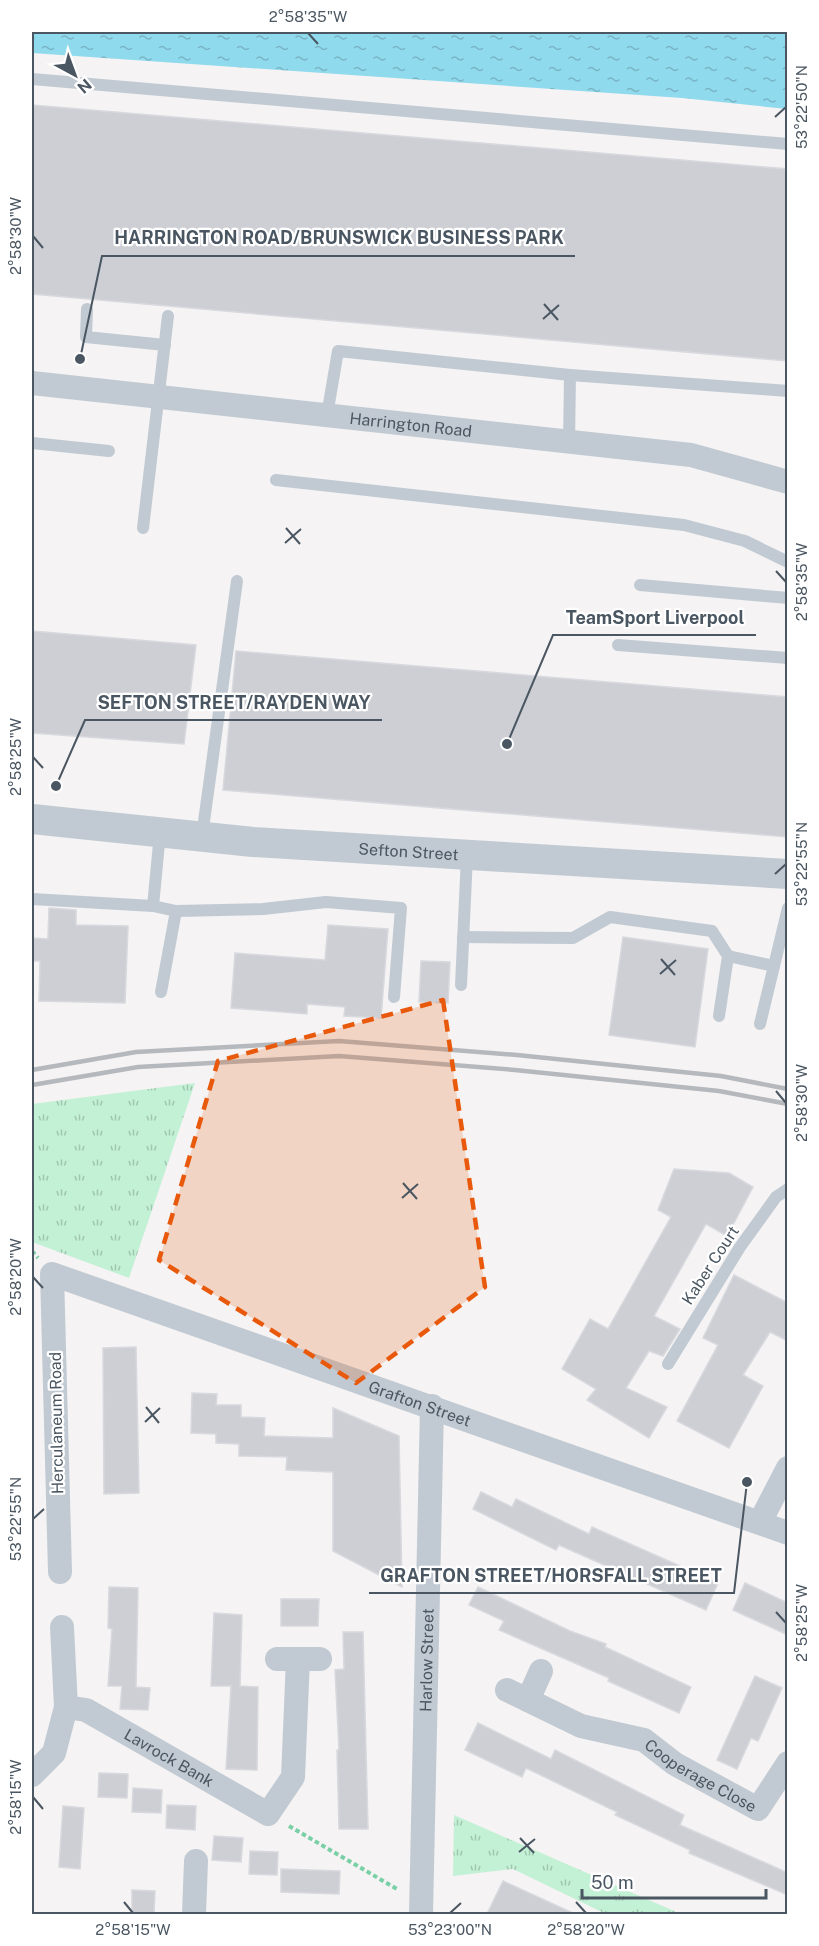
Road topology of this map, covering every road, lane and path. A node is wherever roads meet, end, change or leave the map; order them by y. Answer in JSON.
{"nodes":[{"id":1,"x":32,"y":79,"type":"edge"},
{"id":2,"x":788,"y":144,"type":"edge"},
{"id":3,"x":87,"y":309,"type":"dead end"},
{"id":4,"x":168,"y":315,"type":"dead end"},
{"id":5,"x":165,"y":345,"type":"junction"},
{"id":6,"x":570,"y":375,"type":"junction"},
{"id":7,"x":32,"y":383,"type":"edge"},
{"id":8,"x":788,"y":391,"type":"edge"},
{"id":9,"x":158,"y":396,"type":"junction"},
{"id":10,"x":327,"y":415,"type":"junction"},
{"id":11,"x":32,"y":443,"type":"edge"},
{"id":12,"x":570,"y":443,"type":"junction"},
{"id":13,"x":109,"y":451,"type":"dead end"},
{"id":14,"x":276,"y":480,"type":"dead end"},
{"id":15,"x":788,"y":482,"type":"edge"},
{"id":16,"x":142,"y":528,"type":"dead end"},
{"id":17,"x":788,"y":562,"type":"edge"},
{"id":18,"x":237,"y":581,"type":"dead end"},
{"id":19,"x":640,"y":585,"type":"dead end"},
{"id":20,"x":788,"y":598,"type":"edge"},
{"id":21,"x":618,"y":645,"type":"dead end"},
{"id":22,"x":788,"y":657,"type":"edge"},
{"id":23,"x":32,"y":819,"type":"edge"},
{"id":24,"x":160,"y":832,"type":"junction"},
{"id":25,"x":202,"y":836,"type":"junction"},
{"id":26,"x":467,"y":855,"type":"junction"},
{"id":27,"x":788,"y":874,"type":"edge"},
{"id":28,"x":32,"y":899,"type":"edge"},
{"id":29,"x":153,"y":906,"type":"junction"},
{"id":30,"x":788,"y":908,"type":"edge"},
{"id":31,"x":176,"y":911,"type":"junction"},
{"id":32,"x":463,"y":937,"type":"junction"},
{"id":33,"x":783,"y":949,"type":"edge"},
{"id":34,"x":728,"y":956,"type":"junction"},
{"id":35,"x":774,"y":966,"type":"junction"},
{"id":36,"x":460,"y":985,"type":"dead end"},
{"id":37,"x":161,"y":992,"type":"dead end"},
{"id":38,"x":394,"y":997,"type":"dead end"},
{"id":39,"x":719,"y":1016,"type":"dead end"},
{"id":40,"x":760,"y":1024,"type":"dead end"},
{"id":41,"x":788,"y":1189,"type":"edge"},
{"id":42,"x":52,"y":1274,"type":"joint"},
{"id":43,"x":668,"y":1364,"type":"dead end"},
{"id":44,"x":432,"y":1406,"type":"junction"},
{"id":45,"x":788,"y":1468,"type":"edge"},
{"id":46,"x":760,"y":1521,"type":"junction"},
{"id":47,"x":788,"y":1533,"type":"edge"},
{"id":48,"x":60,"y":1572,"type":"dead end"},
{"id":49,"x":62,"y":1627,"type":"dead end"},
{"id":50,"x":299,"y":1659,"type":"dead end"},
{"id":51,"x":541,"y":1671,"type":"dead end"},
{"id":52,"x":66,"y":1707,"type":"junction"},
{"id":53,"x":788,"y":1763,"type":"edge"},
{"id":54,"x":32,"y":1775,"type":"edge"},
{"id":55,"x":268,"y":1814,"type":"junction"},
{"id":56,"x":196,"y":1861,"type":"dead end"},
{"id":57,"x":421,"y":1908,"type":"edge"},
{"id":58,"x":194,"y":1914,"type":"edge"}],
"edges":[{"from":1,"to":2,"type":"lane"},
{"from":3,"to":5,"type":"lane"},
{"from":4,"to":5,"type":"lane"},
{"from":5,"to":9,"type":"lane"},
{"from":6,"to":8,"type":"lane"},
{"from":6,"to":10,"type":"lane"},
{"from":6,"to":12,"type":"lane"},
{"from":7,"to":9,"type":"street","name":"Harrington Road"},
{"from":9,"to":10,"type":"street","name":"Harrington Road"},
{"from":9,"to":16,"type":"lane"},
{"from":10,"to":12,"type":"street","name":"Harrington Road"},
{"from":11,"to":13,"type":"lane"},
{"from":12,"to":15,"type":"street","name":"Harrington Road"},
{"from":14,"to":17,"type":"lane"},
{"from":18,"to":25,"type":"lane"},
{"from":19,"to":20,"type":"lane"},
{"from":21,"to":22,"type":"lane"},
{"from":23,"to":24,"type":"street","name":"Sefton Street"},
{"from":24,"to":25,"type":"street","name":"Sefton Street"},
{"from":24,"to":29,"type":"lane"},
{"from":25,"to":26,"type":"street","name":"Sefton Street"},
{"from":26,"to":27,"type":"street","name":"Sefton Street"},
{"from":26,"to":32,"type":"lane"},
{"from":28,"to":29,"type":"lane"},
{"from":29,"to":31,"type":"lane"},
{"from":30,"to":33,"type":"lane"},
{"from":31,"to":37,"type":"lane"},
{"from":31,"to":38,"type":"lane"},
{"from":32,"to":34,"type":"lane"},
{"from":32,"to":36,"type":"lane"},
{"from":33,"to":35,"type":"lane"},
{"from":34,"to":35,"type":"lane"},
{"from":34,"to":39,"type":"lane"},
{"from":35,"to":40,"type":"lane"},
{"from":41,"to":43,"type":"lane","name":"Kaber Court"},
{"from":42,"to":44,"type":"street","name":"Grafton Street"},
{"from":42,"to":48,"type":"street","name":"Herculaneum Road"},
{"from":44,"to":46,"type":"street","name":"Grafton Street"},
{"from":44,"to":57,"type":"street","name":"Harlow Street"},
{"from":45,"to":46,"type":"street"},
{"from":46,"to":47,"type":"street","name":"Grafton Street"},
{"from":49,"to":52,"type":"street"},
{"from":50,"to":55,"type":"street"},
{"from":51,"to":53,"type":"street","name":"Cooperage Close"},
{"from":52,"to":54,"type":"street"},
{"from":52,"to":55,"type":"street","name":"Lavrock Bank"},
{"from":55,"to":57,"type":"path"},
{"from":56,"to":58,"type":"street"}]}
